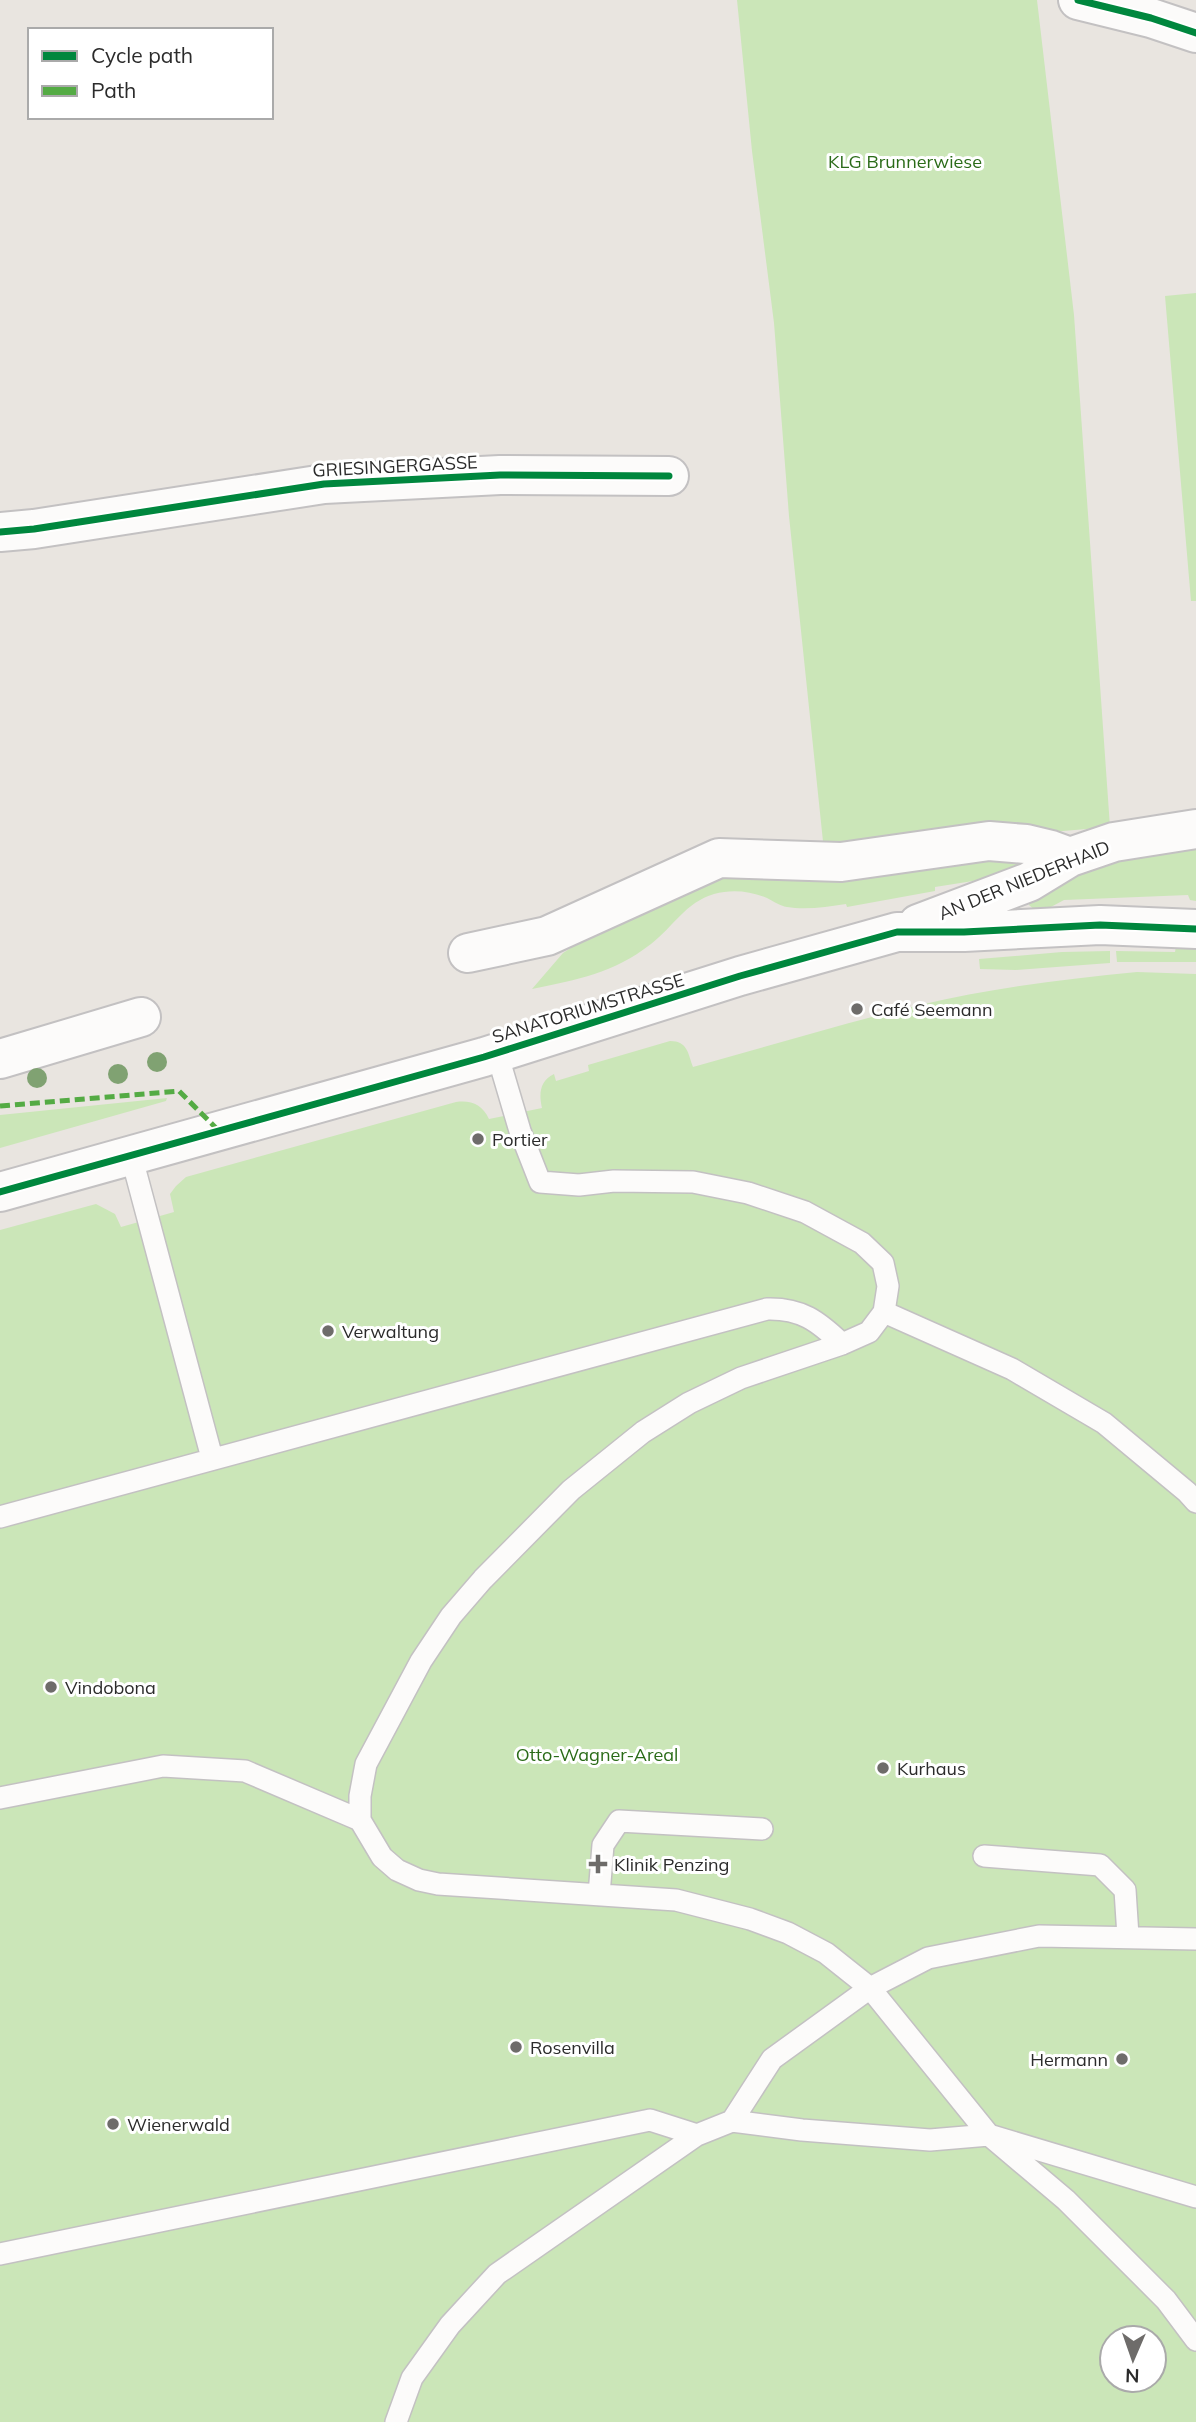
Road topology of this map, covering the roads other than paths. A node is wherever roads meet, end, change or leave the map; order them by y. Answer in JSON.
{"nodes":[{"id":1,"x":1078,"y":0,"type":"edge"},
{"id":2,"x":1150,"y":9,"type":"edge"},
{"id":3,"x":1196,"y":33,"type":"edge"},
{"id":4,"x":669,"y":476,"type":"dead end"},
{"id":5,"x":0,"y":531,"type":"edge"},
{"id":6,"x":1196,"y":830,"type":"edge"},
{"id":7,"x":1070,"y":857,"type":"junction"},
{"id":8,"x":1196,"y":929,"type":"edge"},
{"id":9,"x":897,"y":932,"type":"junction"},
{"id":10,"x":468,"y":953,"type":"dead end"},
{"id":11,"x":141,"y":1017,"type":"dead end"},
{"id":12,"x":497,"y":1053,"type":"junction"},
{"id":13,"x":0,"y":1059,"type":"edge"},
{"id":14,"x":131,"y":1155,"type":"junction"},
{"id":15,"x":0,"y":1192,"type":"edge"},
{"id":16,"x":884,"y":1312,"type":"junction"},
{"id":17,"x":842,"y":1344,"type":"junction"},
{"id":18,"x":212,"y":1458,"type":"junction"},
{"id":19,"x":1196,"y":1502,"type":"edge"},
{"id":20,"x":0,"y":1517,"type":"edge"},
{"id":21,"x":0,"y":1797,"type":"edge"},
{"id":22,"x":359,"y":1819,"type":"junction"},
{"id":23,"x":762,"y":1829,"type":"dead end"},
{"id":24,"x":984,"y":1856,"type":"dead end"},
{"id":25,"x":599,"y":1895,"type":"junction"},
{"id":26,"x":1128,"y":1936,"type":"junction"},
{"id":27,"x":1196,"y":1939,"type":"edge"},
{"id":28,"x":870,"y":1988,"type":"junction"},
{"id":29,"x":732,"y":2121,"type":"junction"},
{"id":30,"x":697,"y":2134,"type":"junction"},
{"id":31,"x":989,"y":2135,"type":"junction"},
{"id":32,"x":1196,"y":2197,"type":"edge"},
{"id":33,"x":0,"y":2254,"type":"edge"},
{"id":34,"x":1196,"y":2340,"type":"edge"},
{"id":35,"x":397,"y":2422,"type":"edge"}],
"edges":[{"from":1,"to":2,"type":"street"},
{"from":2,"to":3,"type":"street"},
{"from":4,"to":5,"type":"street","name":"GRIESINGERGASSE"},
{"from":6,"to":7,"type":"street","name":"AN DER NIEDERHAID"},
{"from":7,"to":9,"type":"street","name":"AN DER NIEDERHAID"},
{"from":7,"to":10,"type":"street"},
{"from":8,"to":9,"type":"street","name":"SANATORIUMSTRASSE"},
{"from":9,"to":12,"type":"street","name":"SANATORIUMSTRASSE"},
{"from":11,"to":13,"type":"street"},
{"from":12,"to":14,"type":"street","name":"SANATORIUMSTRASSE"},
{"from":12,"to":16,"type":"lane"},
{"from":14,"to":15,"type":"street","name":"SANATORIUMSTRASSE"},
{"from":14,"to":18,"type":"lane"},
{"from":16,"to":17,"type":"lane"},
{"from":16,"to":19,"type":"lane"},
{"from":17,"to":18,"type":"lane"},
{"from":17,"to":22,"type":"lane"},
{"from":18,"to":20,"type":"lane"},
{"from":21,"to":22,"type":"lane"},
{"from":22,"to":25,"type":"lane"},
{"from":23,"to":25,"type":"lane"},
{"from":24,"to":26,"type":"lane"},
{"from":25,"to":28,"type":"lane"},
{"from":26,"to":27,"type":"lane"},
{"from":26,"to":28,"type":"lane"},
{"from":28,"to":29,"type":"lane"},
{"from":28,"to":31,"type":"lane"},
{"from":29,"to":30,"type":"lane"},
{"from":29,"to":31,"type":"lane"},
{"from":30,"to":33,"type":"lane"},
{"from":30,"to":35,"type":"lane"},
{"from":31,"to":32,"type":"lane"},
{"from":31,"to":34,"type":"lane"}]}
